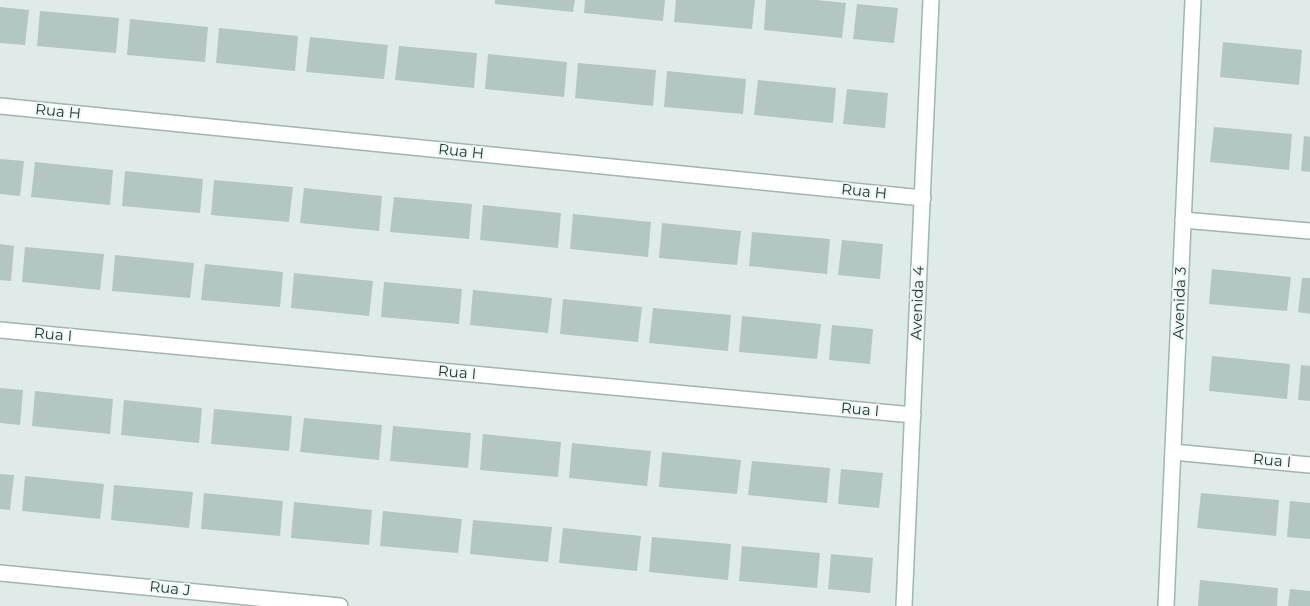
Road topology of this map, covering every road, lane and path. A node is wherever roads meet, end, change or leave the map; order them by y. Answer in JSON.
{"nodes":[{"id":1,"x":931,"y":0,"type":"edge"},
{"id":2,"x":1193,"y":0,"type":"edge"},
{"id":3,"x":0,"y":106,"type":"edge"},
{"id":4,"x":923,"y":198,"type":"junction"},
{"id":5,"x":1183,"y":220,"type":"junction"},
{"id":6,"x":1310,"y":231,"type":"edge"},
{"id":7,"x":0,"y":330,"type":"edge"},
{"id":8,"x":914,"y":415,"type":"junction"},
{"id":9,"x":1173,"y":452,"type":"junction"},
{"id":10,"x":1310,"y":465,"type":"edge"},
{"id":11,"x":0,"y":573,"type":"edge"},
{"id":12,"x":340,"y":606,"type":"edge"},
{"id":13,"x":904,"y":606,"type":"edge"},
{"id":14,"x":1166,"y":606,"type":"edge"}],
"edges":[{"from":1,"to":4,"type":"street","name":"Avenida 4"},
{"from":2,"to":5,"type":"street","name":"Avenida 3"},
{"from":3,"to":4,"type":"street","name":"Rua H"},
{"from":4,"to":8,"type":"street","name":"Avenida 4"},
{"from":5,"to":6,"type":"street"},
{"from":5,"to":9,"type":"street","name":"Avenida 3"},
{"from":7,"to":8,"type":"street","name":"Rua I"},
{"from":8,"to":13,"type":"street","name":"Avenida 4"},
{"from":9,"to":10,"type":"street","name":"Rua I"},
{"from":9,"to":14,"type":"street","name":"Avenida 3"},
{"from":11,"to":12,"type":"street","name":"Rua J"}]}
